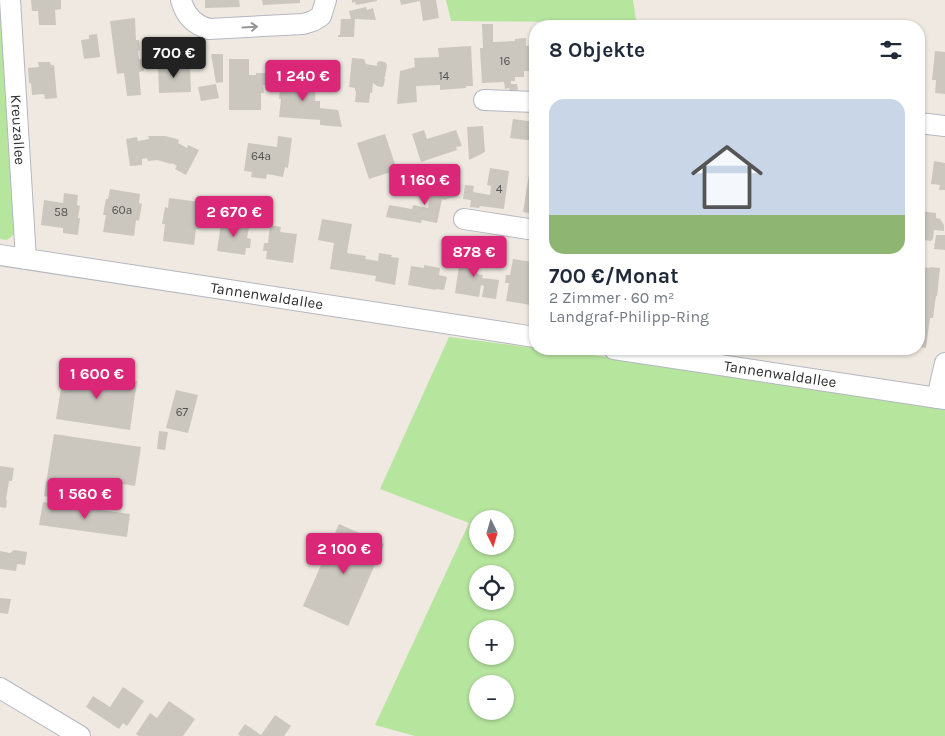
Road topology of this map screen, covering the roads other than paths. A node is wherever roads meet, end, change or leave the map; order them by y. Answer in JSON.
{"nodes":[{"id":1,"x":10,"y":0,"type":"edge"},
{"id":2,"x":181,"y":0,"type":"edge"},
{"id":3,"x":326,"y":0,"type":"edge"},
{"id":4,"x":484,"y":100,"type":"dead end"},
{"id":5,"x":529,"y":102,"type":"edge"},
{"id":6,"x":925,"y":123,"type":"edge"},
{"id":7,"x":945,"y":126,"type":"edge"},
{"id":8,"x":464,"y":219,"type":"dead end"},
{"id":9,"x":529,"y":229,"type":"edge"},
{"id":10,"x":0,"y":255,"type":"edge"},
{"id":11,"x":26,"y":259,"type":"junction"},
{"id":12,"x":529,"y":336,"type":"edge"},
{"id":13,"x":653,"y":355,"type":"edge"},
{"id":14,"x":945,"y":363,"type":"edge"},
{"id":15,"x":941,"y":399,"type":"edge"},
{"id":16,"x":0,"y":688,"type":"edge"},
{"id":17,"x":80,"y":736,"type":"edge"}],
"edges":[{"from":1,"to":11,"type":"street","name":"Kreuzallee"},
{"from":2,"to":3,"type":"street","one_way":true},
{"from":4,"to":5,"type":"street"},
{"from":6,"to":7,"type":"street"},
{"from":8,"to":9,"type":"street"},
{"from":10,"to":11,"type":"street","name":"Tannenwaldallee"},
{"from":11,"to":12,"type":"street","name":"Tannenwaldallee"},
{"from":13,"to":15,"type":"street","name":"Tannenwaldallee"},
{"from":14,"to":15,"type":"street"},
{"from":16,"to":17,"type":"street"}]}
